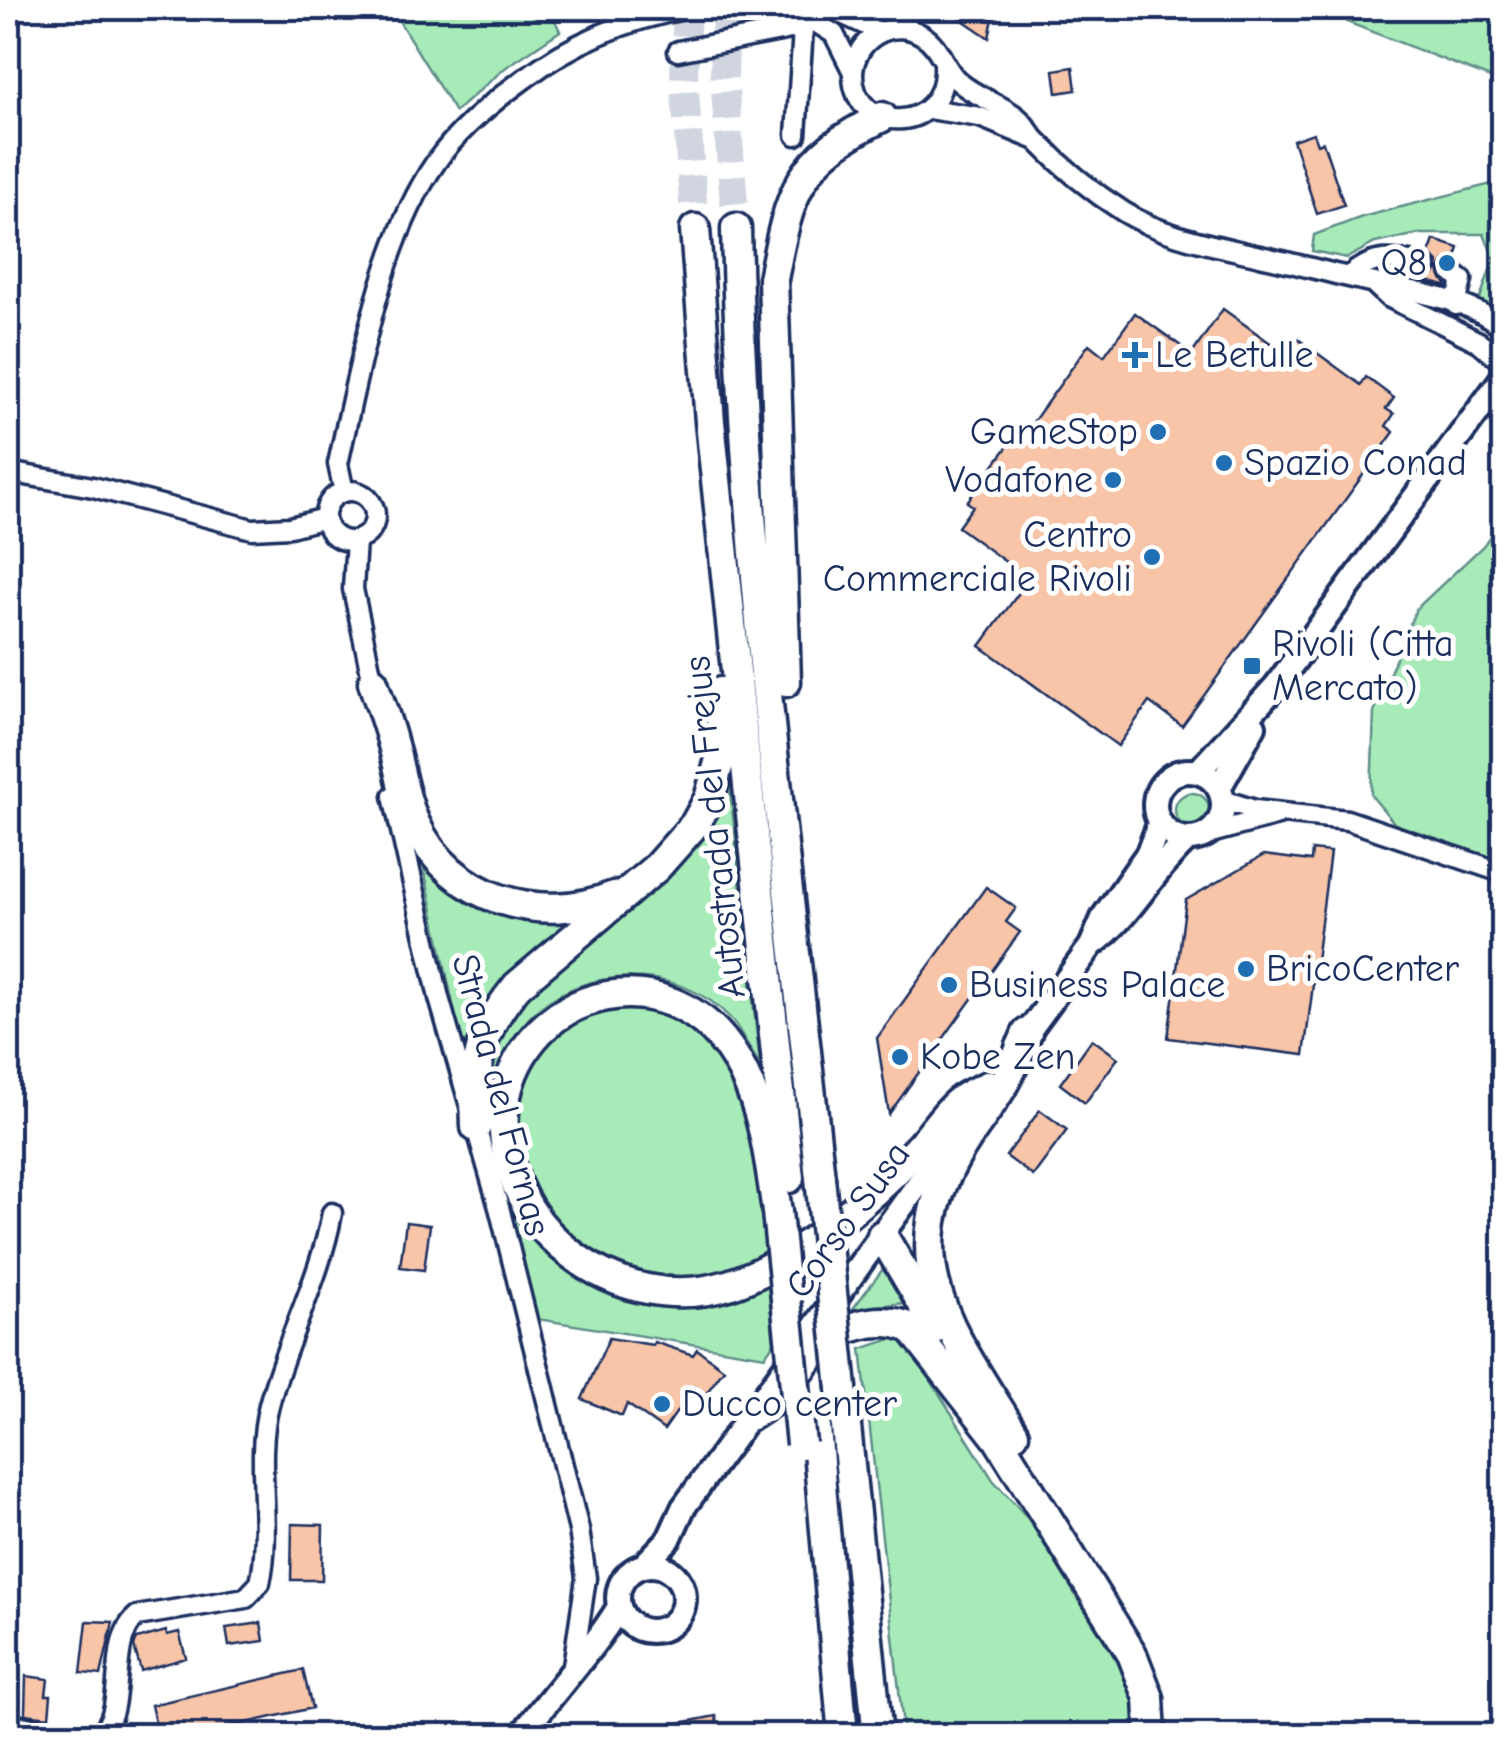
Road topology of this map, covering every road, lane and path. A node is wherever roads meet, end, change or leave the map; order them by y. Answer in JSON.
{"nodes":[{"id":1,"x":690,"y":8,"type":"edge"},
{"id":2,"x":829,"y":8,"type":"edge"},
{"id":3,"x":799,"y":16,"type":"edge"},
{"id":4,"x":880,"y":32,"type":"junction"},
{"id":5,"x":678,"y":51,"type":"dead end"},
{"id":6,"x":944,"y":66,"type":"junction"},
{"id":7,"x":853,"y":72,"type":"junction"},
{"id":8,"x":930,"y":109,"type":"junction"},
{"id":9,"x":882,"y":117,"type":"junction"},
{"id":10,"x":796,"y":136,"type":"dead end"},
{"id":11,"x":1036,"y":140,"type":"junction"},
{"id":12,"x":736,"y":228,"type":"tunnel mouth"},
{"id":13,"x":695,"y":229,"type":"tunnel mouth"},
{"id":14,"x":1426,"y":266,"type":"dead end"},
{"id":15,"x":1451,"y":272,"type":"dead end"},
{"id":16,"x":1349,"y":276,"type":"junction"},
{"id":17,"x":1372,"y":282,"type":"junction"},
{"id":18,"x":1394,"y":300,"type":"junction"},
{"id":19,"x":1456,"y":305,"type":"junction"},
{"id":20,"x":1495,"y":312,"type":"edge"},
{"id":21,"x":1504,"y":330,"type":"edge"},
{"id":22,"x":1504,"y":363,"type":"edge"},
{"id":23,"x":1504,"y":376,"type":"edge"},
{"id":24,"x":710,"y":422,"type":"junction"},
{"id":25,"x":8,"y":472,"type":"edge"},
{"id":26,"x":344,"y":492,"type":"junction"},
{"id":27,"x":325,"y":518,"type":"junction"},
{"id":28,"x":356,"y":540,"type":"junction"},
{"id":29,"x":373,"y":682,"type":"junction"},
{"id":30,"x":1276,"y":686,"type":"junction"},
{"id":31,"x":1198,"y":772,"type":"junction"},
{"id":32,"x":779,"y":793,"type":"junction"},
{"id":33,"x":1221,"y":794,"type":"junction"},
{"id":34,"x":1283,"y":814,"type":"junction"},
{"id":35,"x":1160,"y":822,"type":"junction"},
{"id":36,"x":1197,"y":837,"type":"junction"},
{"id":37,"x":1504,"y":873,"type":"edge"},
{"id":38,"x":630,"y":890,"type":"junction"},
{"id":39,"x":1090,"y":946,"type":"junction"},
{"id":40,"x":1028,"y":1033,"type":"junction"},
{"id":41,"x":990,"y":1085,"type":"junction"},
{"id":42,"x":476,"y":1127,"type":"junction"},
{"id":43,"x":784,"y":1206,"type":"junction"},
{"id":44,"x":332,"y":1213,"type":"dead end"},
{"id":45,"x":882,"y":1234,"type":"junction"},
{"id":46,"x":748,"y":1417,"type":"junction"},
{"id":47,"x":998,"y":1438,"type":"junction"},
{"id":48,"x":823,"y":1520,"type":"junction"},
{"id":49,"x":669,"y":1539,"type":"junction"},
{"id":50,"x":859,"y":1555,"type":"junction"},
{"id":51,"x":1073,"y":1558,"type":"junction"},
{"id":52,"x":644,"y":1566,"type":"junction"},
{"id":53,"x":674,"y":1574,"type":"junction"},
{"id":54,"x":619,"y":1607,"type":"junction"},
{"id":55,"x":637,"y":1628,"type":"junction"},
{"id":56,"x":598,"y":1642,"type":"junction"},
{"id":57,"x":573,"y":1666,"type":"junction"},
{"id":58,"x":8,"y":1723,"type":"edge"},
{"id":59,"x":69,"y":1736,"type":"edge"},
{"id":60,"x":97,"y":1736,"type":"edge"},
{"id":61,"x":521,"y":1736,"type":"edge"},
{"id":62,"x":843,"y":1736,"type":"edge"},
{"id":63,"x":878,"y":1736,"type":"edge"},
{"id":64,"x":893,"y":1736,"type":"edge"},
{"id":65,"x":1151,"y":1736,"type":"edge"}],
"edges":[{"from":1,"to":26,"type":"street"},
{"from":2,"to":4,"type":"street"},
{"from":3,"to":5,"type":"street"},
{"from":3,"to":7,"type":"street"},
{"from":3,"to":10,"type":"street"},
{"from":4,"to":6,"type":"street"},
{"from":4,"to":7,"type":"street"},
{"from":6,"to":8,"type":"street"},
{"from":6,"to":11,"type":"street"},
{"from":7,"to":9,"type":"street"},
{"from":8,"to":9,"type":"street"},
{"from":8,"to":11,"type":"street"},
{"from":9,"to":32,"type":"highway"},
{"from":11,"to":16,"type":"street"},
{"from":12,"to":32,"type":"highway","name":"Autostrada del Frejus"},
{"from":13,"to":24,"type":"highway","name":"Autostrada del Frejus"},
{"from":14,"to":16,"type":"street"},
{"from":15,"to":19,"type":"street"},
{"from":16,"to":17,"type":"street"},
{"from":17,"to":18,"type":"street"},
{"from":17,"to":19,"type":"street"},
{"from":18,"to":19,"type":"street"},
{"from":18,"to":22,"type":"street"},
{"from":19,"to":20,"type":"street"},
{"from":20,"to":21,"type":"street"},
{"from":23,"to":30,"type":"main road"},
{"from":24,"to":38,"type":"highway"},
{"from":24,"to":43,"type":"highway","name":"Autostrada del Frejus"},
{"from":25,"to":27,"type":"street"},
{"from":26,"to":27,"type":"street"},
{"from":26,"to":28,"type":"street"},
{"from":27,"to":28,"type":"street"},
{"from":28,"to":29,"type":"street","name":"Strada del Fornas"},
{"from":29,"to":38,"type":"highway"},
{"from":29,"to":42,"type":"street","name":"Strada del Fornas"},
{"from":30,"to":31,"type":"main road"},
{"from":30,"to":33,"type":"main road"},
{"from":31,"to":33,"type":"main road"},
{"from":31,"to":35,"type":"main road"},
{"from":32,"to":50,"type":"highway","name":"Autostrada del Frejus","bridge":true},
{"from":33,"to":34,"type":"street"},
{"from":33,"to":36,"type":"main road"},
{"from":34,"to":36,"type":"street"},
{"from":34,"to":37,"type":"street"},
{"from":35,"to":36,"type":"main road"},
{"from":35,"to":39,"type":"main road","name":"Corso Susa"},
{"from":36,"to":39,"type":"main road","name":"Corso Susa"},
{"from":38,"to":42,"type":"highway"},
{"from":39,"to":40,"type":"main road","name":"Corso Susa"},
{"from":40,"to":41,"type":"main road","name":"Corso Susa"},
{"from":40,"to":51,"type":"highway"},
{"from":41,"to":43,"type":"highway"},
{"from":41,"to":45,"type":"main road","name":"Corso Susa"},
{"from":42,"to":57,"type":"street","name":"Strada del Fornas"},
{"from":43,"to":48,"type":"highway","name":"Autostrada del Frejus"},
{"from":43,"to":48,"type":"highway","bridge":true},
{"from":44,"to":60,"type":"street"},
{"from":45,"to":46,"type":"main road","name":"Corso Susa"},
{"from":45,"to":47,"type":"highway"},
{"from":46,"to":47,"type":"highway"},
{"from":46,"to":49,"type":"main road","name":"Corso Susa"},
{"from":47,"to":51,"type":"highway"},
{"from":48,"to":62,"type":"highway","name":"Autostrada del Frejus"},
{"from":49,"to":52,"type":"main road","name":"Corso Susa"},
{"from":49,"to":53,"type":"main road"},
{"from":50,"to":63,"type":"highway","name":"Autostrada del Frejus"},
{"from":50,"to":64,"type":"highway"},
{"from":51,"to":65,"type":"highway"},
{"from":52,"to":53,"type":"main road"},
{"from":52,"to":54,"type":"main road"},
{"from":53,"to":55,"type":"main road"},
{"from":54,"to":55,"type":"main road"},
{"from":54,"to":56,"type":"main road"},
{"from":55,"to":56,"type":"main road"},
{"from":56,"to":57,"type":"main road"},
{"from":57,"to":61,"type":"main road"},
{"from":58,"to":59,"type":"street"}]}
